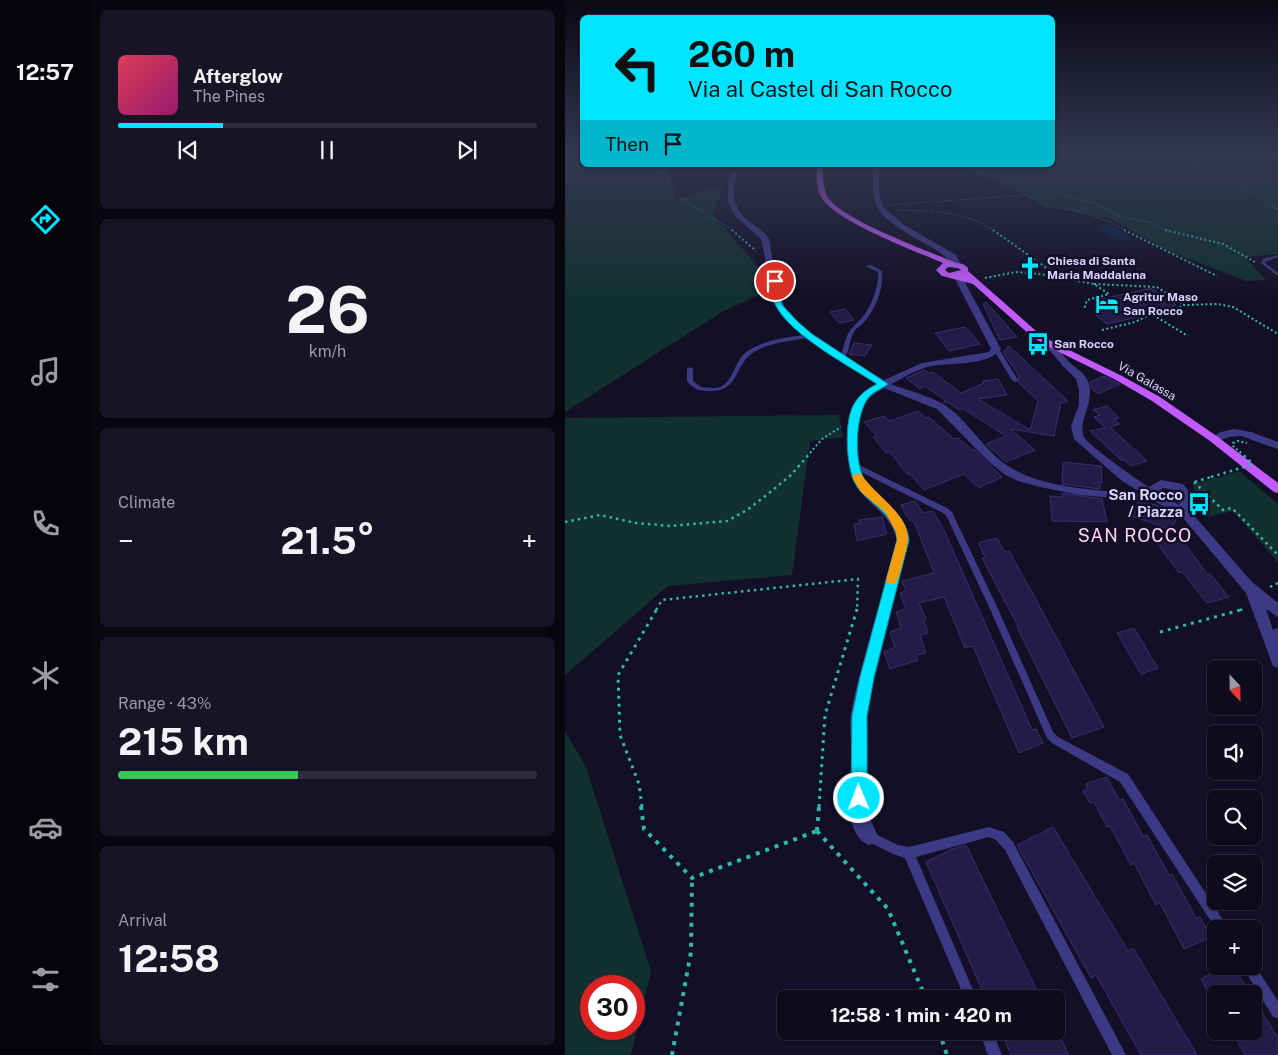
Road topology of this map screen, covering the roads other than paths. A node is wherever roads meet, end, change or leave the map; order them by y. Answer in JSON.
{"nodes":[{"id":1,"x":731,"y":201,"type":"edge"},
{"id":2,"x":828,"y":201,"type":"edge"},
{"id":3,"x":879,"y":201,"type":"edge"},
{"id":4,"x":1278,"y":256,"type":"edge"},
{"id":5,"x":935,"y":257,"type":"junction"},
{"id":6,"x":955,"y":265,"type":"junction"},
{"id":7,"x":869,"y":266,"type":"dead end"},
{"id":8,"x":941,"y":268,"type":"junction"},
{"id":9,"x":961,"y":275,"type":"junction"},
{"id":10,"x":1278,"y":275,"type":"edge"},
{"id":11,"x":974,"y":282,"type":"junction"},
{"id":12,"x":965,"y":289,"type":"junction"},
{"id":13,"x":809,"y":336,"type":"junction"},
{"id":14,"x":1048,"y":343,"type":"junction"},
{"id":15,"x":996,"y":349,"type":"junction"},
{"id":16,"x":843,"y":356,"type":"junction"},
{"id":17,"x":1067,"y":365,"type":"joint"},
{"id":18,"x":690,"y":369,"type":"dead end"},
{"id":19,"x":1015,"y":380,"type":"dead end"},
{"id":20,"x":883,"y":384,"type":"junction"},
{"id":21,"x":1214,"y":439,"type":"junction"},
{"id":22,"x":1278,"y":446,"type":"edge"},
{"id":23,"x":855,"y":466,"type":"junction"},
{"id":24,"x":1278,"y":489,"type":"edge"},
{"id":25,"x":1154,"y":497,"type":"junction"},
{"id":26,"x":1183,"y":513,"type":"junction"},
{"id":27,"x":1252,"y":591,"type":"junction"},
{"id":28,"x":1278,"y":611,"type":"edge"},
{"id":29,"x":1275,"y":639,"type":"edge"},
{"id":30,"x":1278,"y":662,"type":"edge"},
{"id":31,"x":869,"y":836,"type":"joint"},
{"id":32,"x":909,"y":853,"type":"junction"},
{"id":33,"x":1217,"y":920,"type":"edge"},
{"id":34,"x":1254,"y":975,"type":"edge"},
{"id":35,"x":967,"y":990,"type":"edge"},
{"id":36,"x":1278,"y":1012,"type":"edge"},
{"id":37,"x":989,"y":1040,"type":"edge"},
{"id":38,"x":995,"y":1055,"type":"edge"},
{"id":39,"x":1119,"y":1055,"type":"edge"}],
"edges":[{"from":1,"to":13,"type":"street"},
{"from":2,"to":5,"type":"main road"},
{"from":3,"to":6,"type":"street"},
{"from":4,"to":10,"type":"lane"},
{"from":5,"to":6,"type":"main road"},
{"from":5,"to":8,"type":"main road"},
{"from":6,"to":8,"type":"main road"},
{"from":6,"to":9,"type":"main road"},
{"from":7,"to":16,"type":"lane"},
{"from":8,"to":9,"type":"main road","name":"Via Galassa"},
{"from":9,"to":11,"type":"main road","name":"Via Galassa"},
{"from":9,"to":12,"type":"street"},
{"from":11,"to":12,"type":"street"},
{"from":11,"to":14,"type":"main road","name":"Via Galassa"},
{"from":12,"to":15,"type":"street"},
{"from":13,"to":16,"type":"street"},
{"from":13,"to":18,"type":"lane"},
{"from":14,"to":17,"type":"street"},
{"from":14,"to":21,"type":"main road","name":"Via Galassa"},
{"from":15,"to":19,"type":"lane"},
{"from":15,"to":20,"type":"street"},
{"from":16,"to":20,"type":"street"},
{"from":17,"to":25,"type":"street"},
{"from":20,"to":23,"type":"street"},
{"from":20,"to":25,"type":"street"},
{"from":21,"to":22,"type":"street"},
{"from":21,"to":24,"type":"main road","name":"Via Galassa"},
{"from":23,"to":31,"type":"street"},
{"from":23,"to":33,"type":"lane"},
{"from":25,"to":26,"type":"street"},
{"from":25,"to":26,"type":"street"},
{"from":26,"to":27,"type":"street"},
{"from":27,"to":28,"type":"street"},
{"from":27,"to":29,"type":"street"},
{"from":29,"to":30,"type":"street"},
{"from":31,"to":32,"type":"lane"},
{"from":32,"to":35,"type":"lane"},
{"from":32,"to":39,"type":"lane"},
{"from":34,"to":36,"type":"lane"},
{"from":37,"to":38,"type":"lane"}]}
